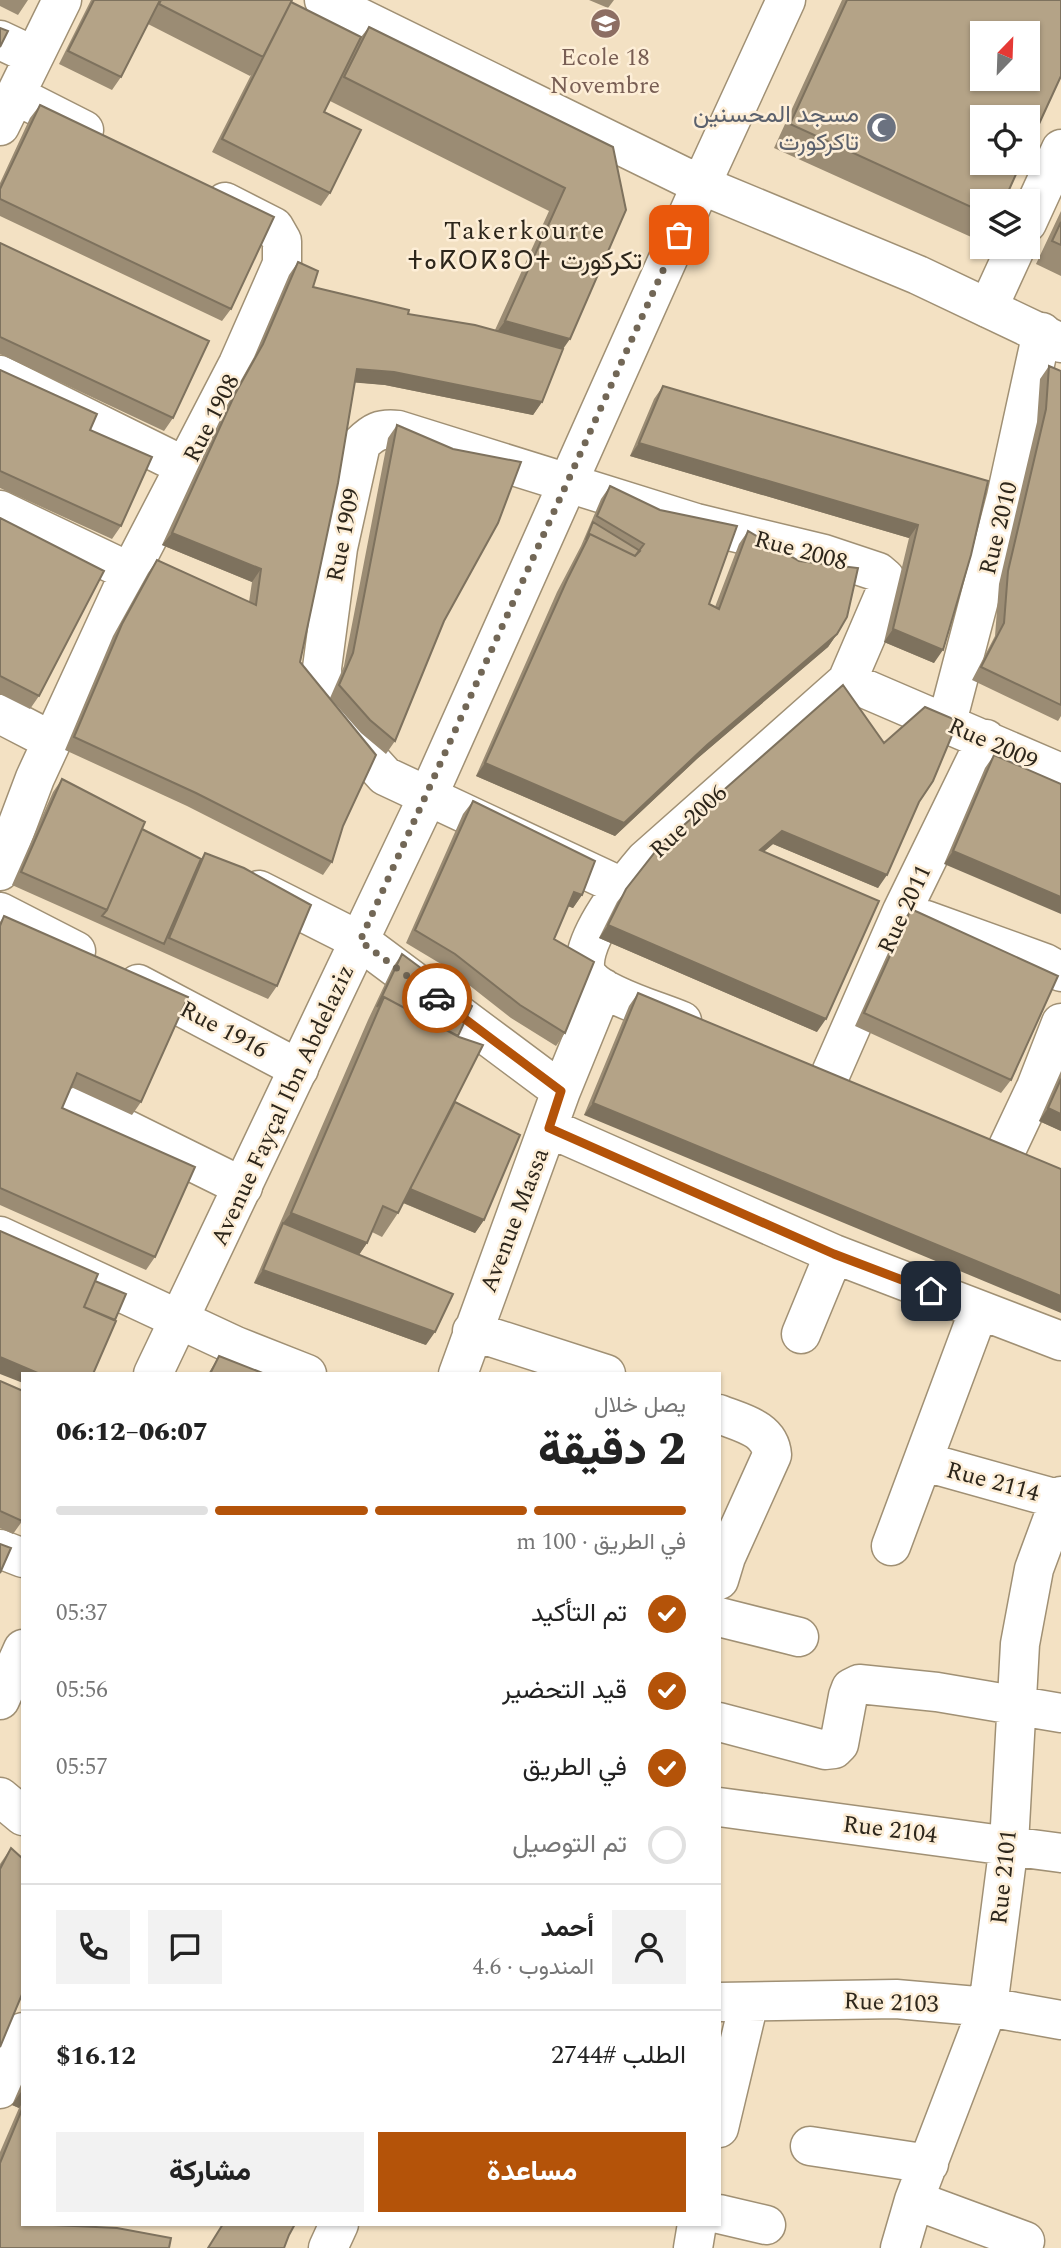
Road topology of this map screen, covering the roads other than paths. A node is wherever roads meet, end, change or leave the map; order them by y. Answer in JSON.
{"nodes":[{"id":1,"x":62,"y":0,"type":"edge"},
{"id":2,"x":324,"y":0,"type":"edge"},
{"id":3,"x":786,"y":0,"type":"edge"},
{"id":4,"x":17,"y":48,"type":"edge"},
{"id":5,"x":7,"y":111,"type":"edge"},
{"id":6,"x":114,"y":145,"type":"edge"},
{"id":7,"x":1061,"y":149,"type":"edge"},
{"id":8,"x":188,"y":183,"type":"edge"},
{"id":9,"x":702,"y":185,"type":"junction"},
{"id":10,"x":1040,"y":195,"type":"edge"},
{"id":11,"x":1010,"y":259,"type":"edge"},
{"id":12,"x":988,"y":308,"type":"junction"},
{"id":13,"x":1052,"y":338,"type":"edge"},
{"id":14,"x":202,"y":346,"type":"edge"},
{"id":15,"x":238,"y":364,"type":"junction"},
{"id":16,"x":0,"y":375,"type":"edge"},
{"id":17,"x":186,"y":467,"type":"junction"},
{"id":18,"x":568,"y":485,"type":"junction"},
{"id":19,"x":0,"y":510,"type":"edge"},
{"id":20,"x":130,"y":572,"type":"junction"},
{"id":21,"x":847,"y":681,"type":"junction"},
{"id":22,"x":0,"y":714,"type":"edge"},
{"id":23,"x":947,"y":722,"type":"junction"},
{"id":24,"x":986,"y":739,"type":"junction"},
{"id":25,"x":52,"y":741,"type":"junction"},
{"id":26,"x":1061,"y":773,"type":"edge"},
{"id":27,"x":35,"y":778,"type":"junction"},
{"id":28,"x":73,"y":796,"type":"edge"},
{"id":29,"x":428,"y":796,"type":"junction"},
{"id":30,"x":0,"y":871,"type":"edge"},
{"id":31,"x":223,"y":872,"type":"edge"},
{"id":32,"x":622,"y":887,"type":"junction"},
{"id":33,"x":866,"y":897,"type":"edge"},
{"id":34,"x":902,"y":911,"type":"junction"},
{"id":35,"x":0,"y":912,"type":"edge"},
{"id":36,"x":360,"y":941,"type":"junction"},
{"id":37,"x":1061,"y":972,"type":"edge"},
{"id":38,"x":603,"y":988,"type":"junction"},
{"id":39,"x":1061,"y":1023,"type":"edge"},
{"id":40,"x":715,"y":1035,"type":"edge"},
{"id":41,"x":790,"y":1066,"type":"edge"},
{"id":42,"x":299,"y":1069,"type":"junction"},
{"id":43,"x":827,"y":1082,"type":"junction"},
{"id":44,"x":561,"y":1091,"type":"junction"},
{"id":45,"x":865,"y":1098,"type":"edge"},
{"id":46,"x":79,"y":1106,"type":"dead end"},
{"id":47,"x":549,"y":1128,"type":"junction"},
{"id":48,"x":966,"y":1141,"type":"edge"},
{"id":49,"x":1003,"y":1157,"type":"junction"},
{"id":50,"x":1038,"y":1172,"type":"edge"},
{"id":51,"x":243,"y":1187,"type":"junction"},
{"id":52,"x":0,"y":1236,"type":"edge"},
{"id":53,"x":834,"y":1254,"type":"junction"},
{"id":54,"x":979,"y":1310,"type":"junction"},
{"id":55,"x":180,"y":1319,"type":"junction"},
{"id":56,"x":472,"y":1331,"type":"junction"},
{"id":57,"x":801,"y":1334,"type":"dead end"},
{"id":58,"x":1061,"y":1341,"type":"edge"},
{"id":59,"x":154,"y":1372,"type":"edge"},
{"id":60,"x":302,"y":1372,"type":"edge"},
{"id":61,"x":459,"y":1372,"type":"edge"},
{"id":62,"x":601,"y":1372,"type":"edge"},
{"id":63,"x":735,"y":1421,"type":"edge"},
{"id":64,"x":925,"y":1462,"type":"junction"},
{"id":65,"x":1061,"y":1498,"type":"edge"},
{"id":66,"x":891,"y":1546,"type":"dead end"},
{"id":67,"x":0,"y":1549,"type":"edge"},
{"id":68,"x":21,"y":1557,"type":"edge"},
{"id":69,"x":722,"y":1563,"type":"edge"},
{"id":70,"x":721,"y":1617,"type":"edge"},
{"id":71,"x":799,"y":1637,"type":"dead end"},
{"id":72,"x":21,"y":1653,"type":"edge"},
{"id":73,"x":0,"y":1700,"type":"edge"},
{"id":74,"x":1016,"y":1704,"type":"junction"},
{"id":75,"x":1061,"y":1713,"type":"edge"},
{"id":76,"x":721,"y":1723,"type":"edge"},
{"id":77,"x":0,"y":1797,"type":"edge"},
{"id":78,"x":721,"y":1807,"type":"edge"},
{"id":79,"x":21,"y":1814,"type":"edge"},
{"id":80,"x":1009,"y":1844,"type":"junction"},
{"id":81,"x":1061,"y":1853,"type":"edge"},
{"id":82,"x":734,"y":2002,"type":"edge"},
{"id":83,"x":988,"y":2007,"type":"junction"},
{"id":84,"x":1061,"y":2020,"type":"edge"},
{"id":85,"x":21,"y":2037,"type":"edge"},
{"id":86,"x":0,"y":2089,"type":"edge"},
{"id":87,"x":721,"y":2111,"type":"edge"},
{"id":88,"x":810,"y":2146,"type":"dead end"},
{"id":89,"x":929,"y":2164,"type":"junction"},
{"id":90,"x":915,"y":2200,"type":"junction"},
{"id":91,"x":721,"y":2214,"type":"edge"},
{"id":92,"x":766,"y":2225,"type":"dead end"},
{"id":93,"x":338,"y":2226,"type":"edge"},
{"id":94,"x":697,"y":2226,"type":"edge"},
{"id":95,"x":1024,"y":2241,"type":"dead end"},
{"id":96,"x":328,"y":2248,"type":"edge"},
{"id":97,"x":693,"y":2248,"type":"edge"},
{"id":98,"x":900,"y":2248,"type":"edge"}],
"edges":[{"from":1,"to":4,"type":"street"},
{"from":2,"to":9,"type":"street"},
{"from":3,"to":9,"type":"street","name":"Avenue Fayçal Ibn Abdelaziz"},
{"from":4,"to":5,"type":"street"},
{"from":5,"to":6,"type":"street"},
{"from":7,"to":10,"type":"street"},
{"from":8,"to":15,"type":"street","name":"Rue 1908"},
{"from":9,"to":12,"type":"street"},
{"from":9,"to":18,"type":"street","name":"Avenue Fayçal Ibn Abdelaziz"},
{"from":11,"to":12,"type":"street"},
{"from":12,"to":13,"type":"street"},
{"from":13,"to":23,"type":"street","name":"Rue 2010"},
{"from":14,"to":15,"type":"street"},
{"from":15,"to":17,"type":"street","name":"Rue 1908"},
{"from":16,"to":17,"type":"street"},
{"from":17,"to":20,"type":"street","name":"Rue 1908"},
{"from":18,"to":21,"type":"street","name":"Rue 2008"},
{"from":18,"to":29,"type":"street","name":"Avenue Fayçal Ibn Abdelaziz"},
{"from":18,"to":29,"type":"street","name":"Rue 1909"},
{"from":19,"to":20,"type":"street"},
{"from":20,"to":25,"type":"street","name":"Rue 1908"},
{"from":21,"to":23,"type":"street","name":"Rue 2009"},
{"from":21,"to":32,"type":"street","name":"Rue 2006"},
{"from":22,"to":25,"type":"street"},
{"from":23,"to":24,"type":"street","name":"Rue 2009"},
{"from":24,"to":26,"type":"street","name":"Rue 2009"},
{"from":24,"to":34,"type":"street","name":"Rue 2011"},
{"from":25,"to":27,"type":"street","name":"Rue 1908"},
{"from":27,"to":28,"type":"street"},
{"from":27,"to":30,"type":"street","name":"Rue 1908"},
{"from":29,"to":32,"type":"street","name":"Rue 1909"},
{"from":29,"to":36,"type":"street","name":"Avenue Fayçal Ibn Abdelaziz"},
{"from":31,"to":36,"type":"street"},
{"from":32,"to":38,"type":"street","name":"Rue 2006"},
{"from":33,"to":34,"type":"street"},
{"from":34,"to":37,"type":"street"},
{"from":34,"to":43,"type":"street","name":"Rue 2011"},
{"from":35,"to":42,"type":"street","name":"Rue 1916"},
{"from":36,"to":42,"type":"street","name":"Avenue Fayçal Ibn Abdelaziz"},
{"from":36,"to":44,"type":"street"},
{"from":38,"to":40,"type":"street"},
{"from":38,"to":44,"type":"street","name":"Avenue Massa"},
{"from":39,"to":49,"type":"street"},
{"from":41,"to":43,"type":"street"},
{"from":42,"to":51,"type":"street","name":"Avenue Fayçal Ibn Abdelaziz"},
{"from":43,"to":45,"type":"street"},
{"from":44,"to":47,"type":"street","name":"Avenue Massa"},
{"from":46,"to":51,"type":"street"},
{"from":47,"to":53,"type":"street"},
{"from":47,"to":56,"type":"street","name":"Avenue Massa"},
{"from":48,"to":49,"type":"street"},
{"from":49,"to":50,"type":"street"},
{"from":51,"to":55,"type":"street","name":"Avenue Fayçal Ibn Abdelaziz"},
{"from":52,"to":55,"type":"street"},
{"from":53,"to":54,"type":"street"},
{"from":53,"to":57,"type":"street"},
{"from":54,"to":58,"type":"street"},
{"from":54,"to":64,"type":"street"},
{"from":55,"to":59,"type":"street","name":"Avenue Fayçal Ibn Abdelaziz"},
{"from":55,"to":60,"type":"street"},
{"from":56,"to":61,"type":"street","name":"Avenue Massa"},
{"from":56,"to":62,"type":"street"},
{"from":63,"to":69,"type":"street"},
{"from":64,"to":65,"type":"street","name":"Rue 2114"},
{"from":64,"to":66,"type":"street"},
{"from":65,"to":74,"type":"street","name":"Rue 2101"},
{"from":67,"to":68,"type":"street"},
{"from":70,"to":71,"type":"street"},
{"from":72,"to":73,"type":"street"},
{"from":74,"to":75,"type":"street"},
{"from":74,"to":76,"type":"street"},
{"from":74,"to":80,"type":"street","name":"Rue 2101"},
{"from":77,"to":79,"type":"street"},
{"from":78,"to":80,"type":"street","name":"Rue 2104"},
{"from":80,"to":81,"type":"street","name":"Rue 2104"},
{"from":80,"to":83,"type":"street","name":"Rue 2101"},
{"from":82,"to":83,"type":"street","name":"Rue 2103"},
{"from":82,"to":87,"type":"street"},
{"from":83,"to":84,"type":"street","name":"Rue 2103"},
{"from":83,"to":89,"type":"street","name":"Rue 2101"},
{"from":85,"to":86,"type":"street"},
{"from":88,"to":89,"type":"street"},
{"from":89,"to":90,"type":"street","name":"Rue 2101"},
{"from":90,"to":95,"type":"street"},
{"from":90,"to":98,"type":"street","name":"Rue 2101"},
{"from":91,"to":92,"type":"street"},
{"from":93,"to":96,"type":"street"},
{"from":94,"to":97,"type":"street"}]}
